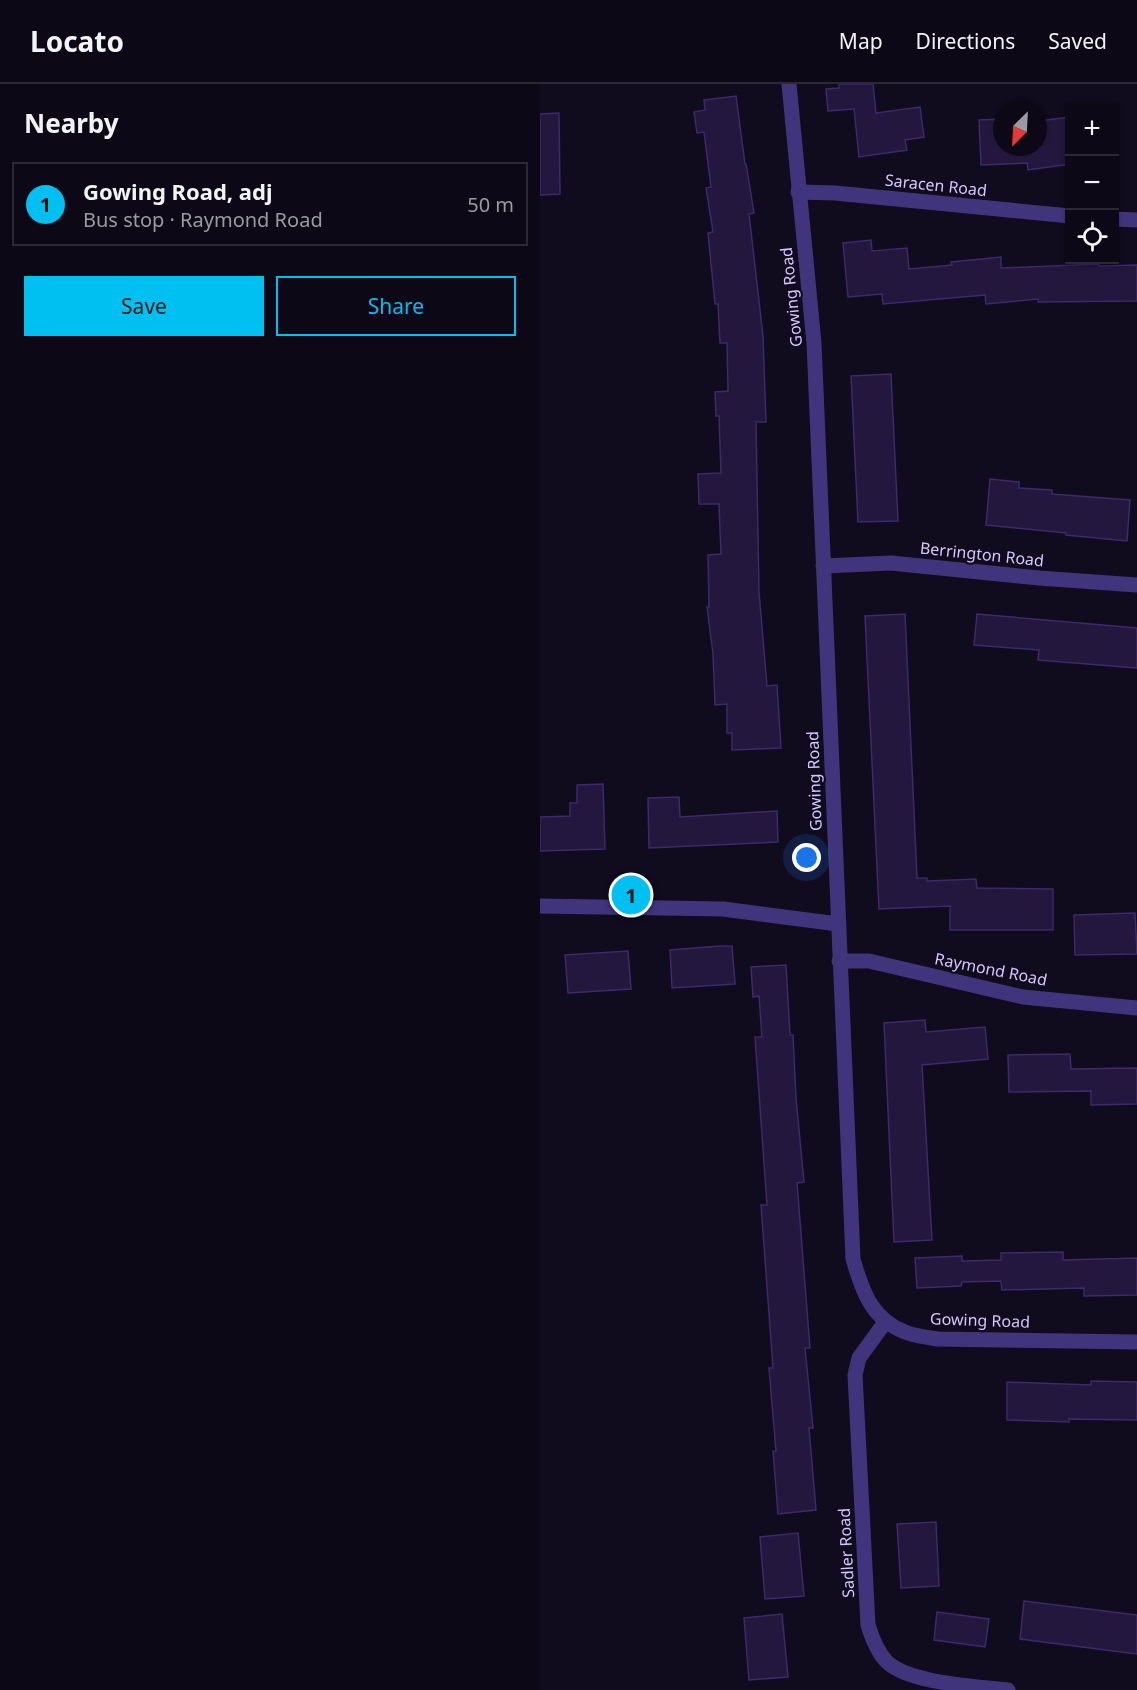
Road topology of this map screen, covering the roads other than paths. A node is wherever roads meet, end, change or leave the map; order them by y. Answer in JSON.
{"nodes":[{"id":1,"x":789,"y":84,"type":"edge"},
{"id":2,"x":798,"y":192,"type":"junction"},
{"id":3,"x":1065,"y":216,"type":"edge"},
{"id":4,"x":1119,"y":219,"type":"edge"},
{"id":5,"x":1137,"y":220,"type":"edge"},
{"id":6,"x":823,"y":566,"type":"junction"},
{"id":7,"x":1137,"y":585,"type":"edge"},
{"id":8,"x":540,"y":906,"type":"edge"},
{"id":9,"x":838,"y":924,"type":"junction"},
{"id":10,"x":839,"y":961,"type":"junction"},
{"id":11,"x":1137,"y":1008,"type":"edge"},
{"id":12,"x":886,"y":1321,"type":"junction"},
{"id":13,"x":1137,"y":1342,"type":"edge"},
{"id":14,"x":1008,"y":1690,"type":"edge"}],
"edges":[{"from":1,"to":2,"type":"street","name":"Gowing Road"},
{"from":2,"to":3,"type":"street","name":"Saracen Road"},
{"from":2,"to":6,"type":"street","name":"Gowing Road"},
{"from":4,"to":5,"type":"street"},
{"from":6,"to":7,"type":"street","name":"Berrington Road"},
{"from":6,"to":9,"type":"street","name":"Gowing Road"},
{"from":8,"to":9,"type":"street"},
{"from":9,"to":10,"type":"street","name":"Gowing Road"},
{"from":10,"to":11,"type":"street","name":"Raymond Road"},
{"from":10,"to":12,"type":"street","name":"Gowing Road"},
{"from":12,"to":13,"type":"street","name":"Gowing Road"},
{"from":12,"to":14,"type":"street","name":"Sadler Road"}]}
